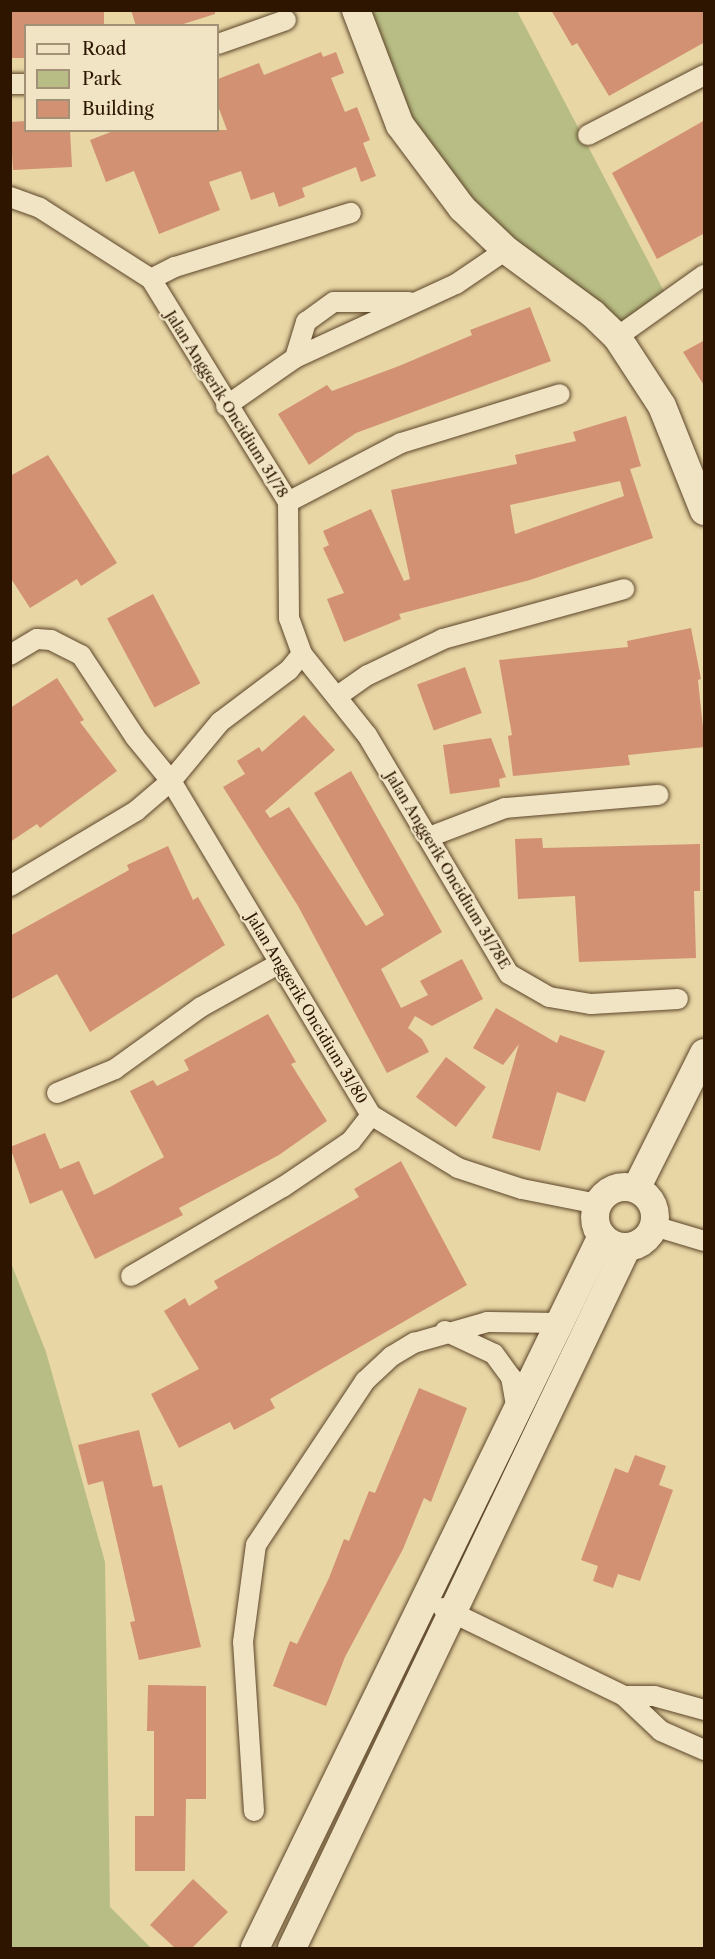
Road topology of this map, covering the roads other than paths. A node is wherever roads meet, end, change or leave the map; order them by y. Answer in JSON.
{"nodes":[{"id":1,"x":356,"y":10,"type":"edge"},
{"id":2,"x":286,"y":20,"type":"dead end"},
{"id":3,"x":219,"y":44,"type":"edge"},
{"id":4,"x":705,"y":75,"type":"edge"},
{"id":5,"x":588,"y":135,"type":"dead end"},
{"id":6,"x":10,"y":197,"type":"edge"},
{"id":7,"x":351,"y":213,"type":"dead end"},
{"id":8,"x":506,"y":250,"type":"junction"},
{"id":9,"x":705,"y":275,"type":"edge"},
{"id":10,"x":151,"y":279,"type":"junction"},
{"id":11,"x":411,"y":302,"type":"junction"},
{"id":12,"x":617,"y":337,"type":"junction"},
{"id":13,"x":295,"y":358,"type":"junction"},
{"id":14,"x":560,"y":394,"type":"dead end"},
{"id":15,"x":226,"y":406,"type":"junction"},
{"id":16,"x":696,"y":465,"type":"edge"},
{"id":17,"x":288,"y":502,"type":"junction"},
{"id":18,"x":705,"y":511,"type":"edge"},
{"id":19,"x":624,"y":589,"type":"dead end"},
{"id":20,"x":302,"y":654,"type":"junction"},
{"id":21,"x":10,"y":655,"type":"edge"},
{"id":22,"x":339,"y":695,"type":"junction"},
{"id":23,"x":171,"y":782,"type":"junction"},
{"id":24,"x":658,"y":795,"type":"dead end"},
{"id":25,"x":429,"y":837,"type":"junction"},
{"id":26,"x":10,"y":886,"type":"edge"},
{"id":27,"x":280,"y":963,"type":"junction"},
{"id":28,"x":678,"y":999,"type":"dead end"},
{"id":29,"x":705,"y":1053,"type":"edge"},
{"id":30,"x":57,"y":1093,"type":"dead end"},
{"id":31,"x":371,"y":1114,"type":"junction"},
{"id":32,"x":636,"y":1190,"type":"junction"},
{"id":33,"x":598,"y":1204,"type":"junction"},
{"id":34,"x":654,"y":1226,"type":"junction"},
{"id":35,"x":614,"y":1241,"type":"junction"},
{"id":36,"x":705,"y":1241,"type":"edge"},
{"id":37,"x":131,"y":1276,"type":"dead end"},
{"id":38,"x":559,"y":1323,"type":"junction"},
{"id":39,"x":445,"y":1331,"type":"junction"},
{"id":40,"x":517,"y":1411,"type":"junction"},
{"id":41,"x":439,"y":1606,"type":"junction"},
{"id":42,"x":624,"y":1696,"type":"junction"},
{"id":43,"x":705,"y":1710,"type":"edge"},
{"id":44,"x":705,"y":1750,"type":"edge"},
{"id":45,"x":254,"y":1812,"type":"dead end"},
{"id":46,"x":255,"y":1948,"type":"edge"},
{"id":47,"x":292,"y":1948,"type":"edge"}],
"edges":[{"from":1,"to":8,"type":"street"},
{"from":2,"to":3,"type":"street"},
{"from":4,"to":5,"type":"street"},
{"from":6,"to":10,"type":"street","name":"Jalan Anggerik Oncidium 31/78"},
{"from":7,"to":10,"type":"street"},
{"from":8,"to":11,"type":"street"},
{"from":8,"to":12,"type":"street"},
{"from":9,"to":12,"type":"street"},
{"from":10,"to":15,"type":"street","name":"Jalan Anggerik Oncidium 31/78"},
{"from":11,"to":13,"type":"street"},
{"from":11,"to":13,"type":"street"},
{"from":12,"to":16,"type":"street"},
{"from":13,"to":15,"type":"street"},
{"from":14,"to":17,"type":"street"},
{"from":15,"to":17,"type":"street","name":"Jalan Anggerik Oncidium 31/78"},
{"from":16,"to":18,"type":"street"},
{"from":17,"to":20,"type":"street","name":"Jalan Anggerik Oncidium 31/78"},
{"from":19,"to":22,"type":"street"},
{"from":20,"to":22,"type":"street","name":"Jalan Anggerik Oncidium 31/78E"},
{"from":20,"to":23,"type":"street"},
{"from":21,"to":23,"type":"street","name":"Jalan Anggerik Oncidium 31/80"},
{"from":22,"to":25,"type":"street","name":"Jalan Anggerik Oncidium 31/78E"},
{"from":23,"to":26,"type":"street"},
{"from":23,"to":27,"type":"street","name":"Jalan Anggerik Oncidium 31/80"},
{"from":24,"to":25,"type":"street"},
{"from":25,"to":28,"type":"street","name":"Jalan Anggerik Oncidium 31/78E"},
{"from":27,"to":30,"type":"street"},
{"from":27,"to":31,"type":"street","name":"Jalan Anggerik Oncidium 31/80"},
{"from":29,"to":32,"type":"street"},
{"from":31,"to":33,"type":"street","name":"Jalan Anggerik Oncidium 31/80"},
{"from":31,"to":37,"type":"street"},
{"from":32,"to":33,"type":"street"},
{"from":32,"to":34,"type":"street"},
{"from":33,"to":35,"type":"street"},
{"from":34,"to":35,"type":"street"},
{"from":34,"to":36,"type":"street"},
{"from":35,"to":38,"type":"street"},
{"from":35,"to":41,"type":"street"},
{"from":38,"to":39,"type":"street"},
{"from":38,"to":40,"type":"street"},
{"from":39,"to":40,"type":"street"},
{"from":39,"to":45,"type":"street"},
{"from":40,"to":41,"type":"street"},
{"from":41,"to":42,"type":"street"},
{"from":41,"to":46,"type":"street"},
{"from":41,"to":47,"type":"street"},
{"from":42,"to":43,"type":"street"},
{"from":42,"to":44,"type":"street"}]}
